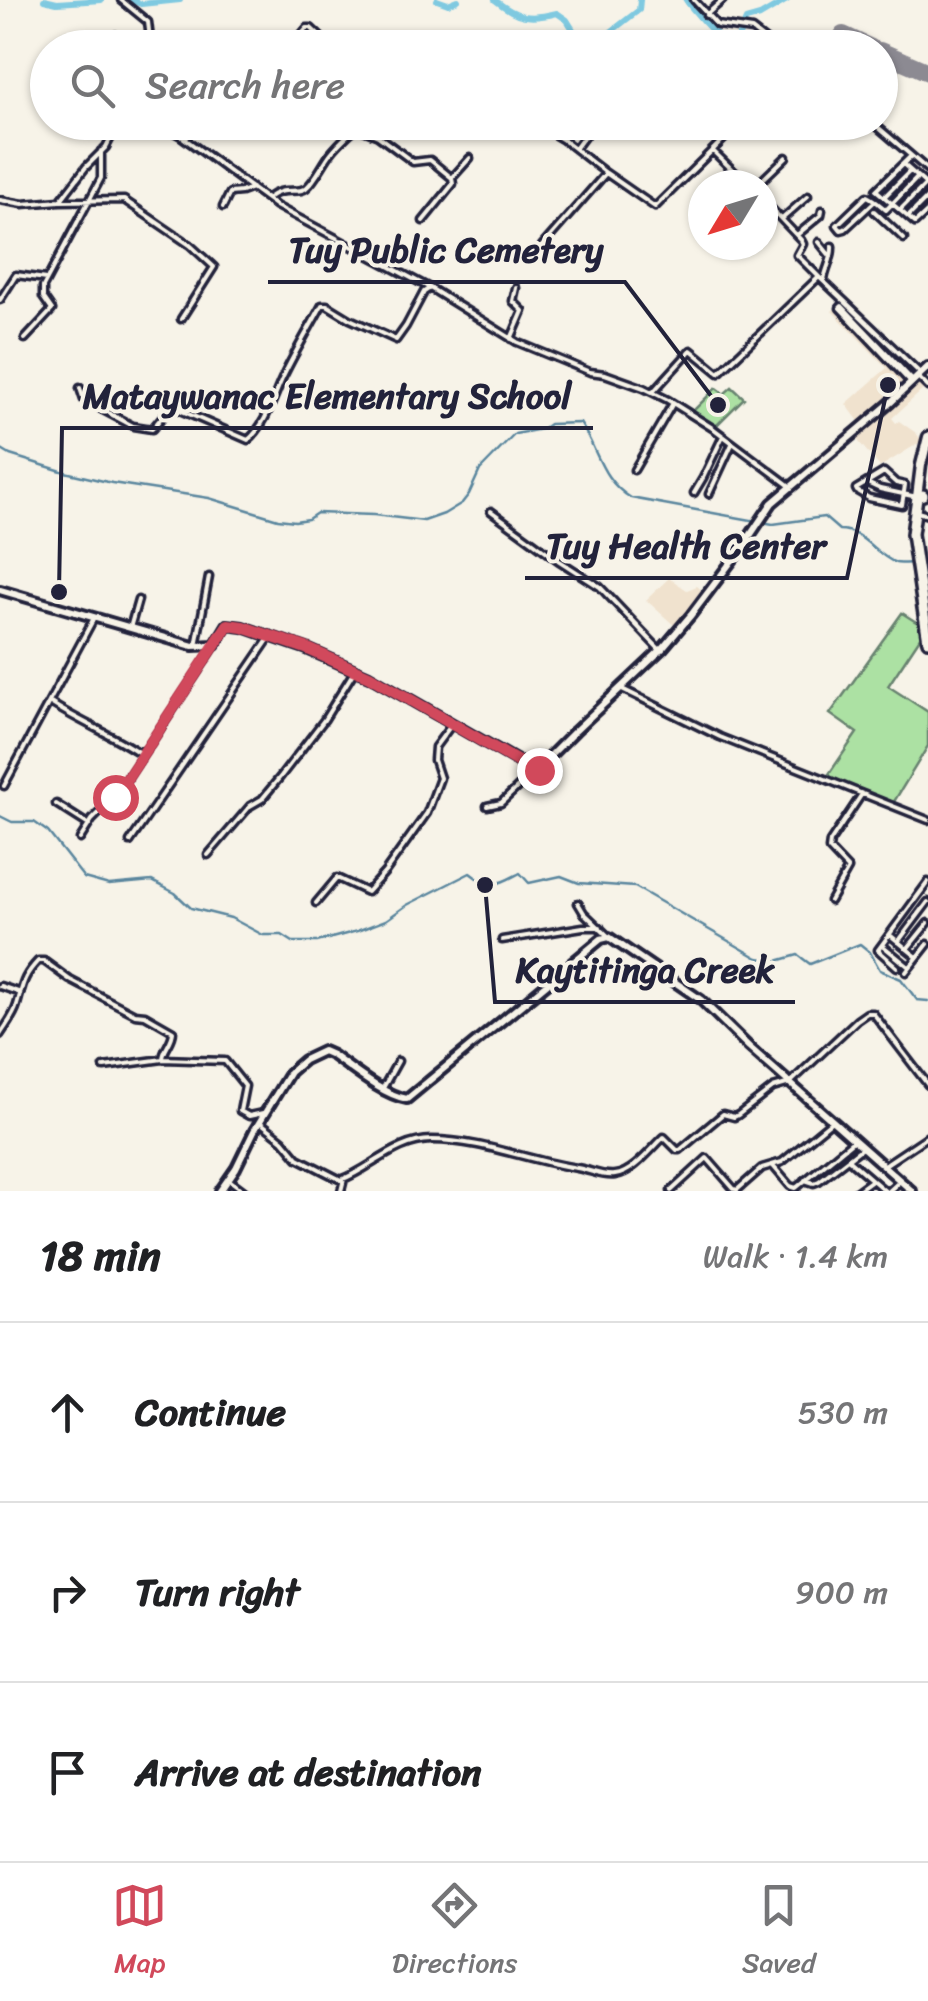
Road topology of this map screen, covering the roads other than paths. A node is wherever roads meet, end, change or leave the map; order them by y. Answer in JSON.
{"nodes":[{"id":1,"x":121,"y":0,"type":"edge"},
{"id":2,"x":694,"y":0,"type":"edge"},
{"id":3,"x":723,"y":0,"type":"edge"},
{"id":4,"x":706,"y":15,"type":"junction"},
{"id":5,"x":149,"y":30,"type":"edge"},
{"id":6,"x":750,"y":30,"type":"edge"},
{"id":7,"x":108,"y":140,"type":"edge"},
{"id":8,"x":186,"y":140,"type":"edge"},
{"id":9,"x":343,"y":140,"type":"edge"},
{"id":10,"x":383,"y":140,"type":"edge"},
{"id":11,"x":561,"y":140,"type":"edge"},
{"id":12,"x":581,"y":140,"type":"edge"},
{"id":13,"x":724,"y":140,"type":"edge"},
{"id":14,"x":893,"y":140,"type":"edge"},
{"id":15,"x":575,"y":149,"type":"junction"},
{"id":16,"x":101,"y":151,"type":"junction"},
{"id":17,"x":713,"y":151,"type":"junction"},
{"id":18,"x":786,"y":156,"type":"dead end"},
{"id":19,"x":911,"y":156,"type":"junction"},
{"id":20,"x":470,"y":158,"type":"dead end"},
{"id":21,"x":903,"y":164,"type":"junction"},
{"id":22,"x":733,"y":170,"type":"edge"},
{"id":23,"x":772,"y":170,"type":"edge"},
{"id":24,"x":928,"y":170,"type":"edge"},
{"id":25,"x":910,"y":171,"type":"junction"},
{"id":26,"x":606,"y":172,"type":"junction"},
{"id":27,"x":452,"y":178,"type":"junction"},
{"id":28,"x":918,"y":178,"type":"junction"},
{"id":29,"x":927,"y":184,"type":"edge"},
{"id":30,"x":252,"y":188,"type":"junction"},
{"id":31,"x":808,"y":196,"type":"dead end"},
{"id":32,"x":928,"y":196,"type":"edge"},
{"id":33,"x":884,"y":197,"type":"junction"},
{"id":34,"x":267,"y":199,"type":"junction"},
{"id":35,"x":0,"y":200,"type":"edge"},
{"id":36,"x":89,"y":200,"type":"junction"},
{"id":37,"x":60,"y":201,"type":"junction"},
{"id":38,"x":875,"y":201,"type":"junction"},
{"id":39,"x":892,"y":203,"type":"junction"},
{"id":40,"x":223,"y":206,"type":"dead end"},
{"id":41,"x":822,"y":210,"type":"dead end"},
{"id":42,"x":886,"y":210,"type":"junction"},
{"id":43,"x":900,"y":210,"type":"junction"},
{"id":44,"x":874,"y":211,"type":"dead end"},
{"id":45,"x":928,"y":211,"type":"edge"},
{"id":46,"x":778,"y":215,"type":"edge"},
{"id":47,"x":880,"y":217,"type":"junction"},
{"id":48,"x":908,"y":217,"type":"junction"},
{"id":49,"x":782,"y":219,"type":"junction"},
{"id":50,"x":422,"y":221,"type":"dead end"},
{"id":51,"x":797,"y":236,"type":"junction"},
{"id":52,"x":904,"y":239,"type":"dead end"},
{"id":53,"x":819,"y":242,"type":"dead end"},
{"id":54,"x":542,"y":246,"type":"dead end"},
{"id":55,"x":832,"y":246,"type":"dead end"},
{"id":56,"x":831,"y":258,"type":"junction"},
{"id":57,"x":46,"y":279,"type":"junction"},
{"id":58,"x":822,"y":279,"type":"junction"},
{"id":59,"x":430,"y":288,"type":"junction"},
{"id":60,"x":516,"y":288,"type":"dead end"},
{"id":61,"x":0,"y":300,"type":"edge"},
{"id":62,"x":181,"y":320,"type":"dead end"},
{"id":63,"x":870,"y":336,"type":"junction"},
{"id":64,"x":25,"y":339,"type":"dead end"},
{"id":65,"x":512,"y":339,"type":"junction"},
{"id":66,"x":863,"y":343,"type":"dead end"},
{"id":67,"x":928,"y":367,"type":"edge"},
{"id":68,"x":916,"y":379,"type":"junction"},
{"id":69,"x":928,"y":387,"type":"edge"},
{"id":70,"x":80,"y":388,"type":"dead end"},
{"id":71,"x":653,"y":392,"type":"junction"},
{"id":72,"x":673,"y":403,"type":"junction"},
{"id":73,"x":723,"y":436,"type":"junction"},
{"id":74,"x":928,"y":436,"type":"edge"},
{"id":75,"x":732,"y":444,"type":"junction"},
{"id":76,"x":634,"y":470,"type":"dead end"},
{"id":77,"x":867,"y":482,"type":"junction"},
{"id":78,"x":790,"y":486,"type":"junction"},
{"id":79,"x":694,"y":493,"type":"dead end"},
{"id":80,"x":709,"y":494,"type":"dead end"},
{"id":81,"x":903,"y":494,"type":"junction"},
{"id":82,"x":922,"y":497,"type":"edge"},
{"id":83,"x":491,"y":512,"type":"dead end"},
{"id":84,"x":915,"y":514,"type":"junction"},
{"id":85,"x":928,"y":514,"type":"edge"},
{"id":86,"x":209,"y":576,"type":"dead end"},
{"id":87,"x":0,"y":590,"type":"edge"},
{"id":88,"x":138,"y":600,"type":"dead end"},
{"id":89,"x":94,"y":618,"type":"junction"},
{"id":90,"x":130,"y":628,"type":"junction"},
{"id":91,"x":270,"y":636,"type":"junction"},
{"id":92,"x":928,"y":639,"type":"edge"},
{"id":93,"x":196,"y":646,"type":"junction"},
{"id":94,"x":215,"y":646,"type":"junction"},
{"id":95,"x":660,"y":650,"type":"junction"},
{"id":96,"x":356,"y":670,"type":"junction"},
{"id":97,"x":620,"y":688,"type":"junction"},
{"id":98,"x":49,"y":702,"type":"junction"},
{"id":99,"x":452,"y":724,"type":"junction"},
{"id":100,"x":144,"y":751,"type":"junction"},
{"id":101,"x":535,"y":772,"type":"junction"},
{"id":102,"x":4,"y":786,"type":"dead end"},
{"id":103,"x":863,"y":792,"type":"junction"},
{"id":104,"x":56,"y":804,"type":"dead end"},
{"id":105,"x":487,"y":806,"type":"dead end"},
{"id":106,"x":928,"y":820,"type":"edge"},
{"id":107,"x":89,"y":825,"type":"junction"},
{"id":108,"x":80,"y":839,"type":"dead end"},
{"id":109,"x":130,"y":842,"type":"dead end"},
{"id":110,"x":208,"y":854,"type":"dead end"},
{"id":111,"x":928,"y":882,"type":"edge"},
{"id":112,"x":830,"y":901,"type":"dead end"},
{"id":113,"x":928,"y":902,"type":"edge"},
{"id":114,"x":578,"y":903,"type":"dead end"},
{"id":115,"x":316,"y":904,"type":"dead end"},
{"id":116,"x":928,"y":924,"type":"edge"},
{"id":117,"x":600,"y":928,"type":"junction"},
{"id":118,"x":889,"y":934,"type":"junction"},
{"id":119,"x":609,"y":937,"type":"junction"},
{"id":120,"x":502,"y":940,"type":"dead end"},
{"id":121,"x":898,"y":942,"type":"junction"},
{"id":122,"x":928,"y":944,"type":"edge"},
{"id":123,"x":882,"y":945,"type":"junction"},
{"id":124,"x":907,"y":949,"type":"junction"},
{"id":125,"x":917,"y":957,"type":"junction"},
{"id":126,"x":897,"y":966,"type":"dead end"},
{"id":127,"x":0,"y":986,"type":"edge"},
{"id":128,"x":18,"y":992,"type":"junction"},
{"id":129,"x":0,"y":1035,"type":"edge"},
{"id":130,"x":163,"y":1060,"type":"junction"},
{"id":131,"x":398,"y":1060,"type":"dead end"},
{"id":132,"x":104,"y":1067,"type":"dead end"},
{"id":133,"x":790,"y":1083,"type":"junction"},
{"id":134,"x":928,"y":1085,"type":"edge"},
{"id":135,"x":382,"y":1088,"type":"junction"},
{"id":136,"x":267,"y":1110,"type":"junction"},
{"id":137,"x":832,"y":1121,"type":"junction"},
{"id":138,"x":260,"y":1122,"type":"junction"},
{"id":139,"x":928,"y":1136,"type":"edge"},
{"id":140,"x":854,"y":1140,"type":"junction"},
{"id":141,"x":862,"y":1148,"type":"junction"},
{"id":142,"x":849,"y":1160,"type":"junction"},
{"id":143,"x":773,"y":1166,"type":"junction"},
{"id":144,"x":883,"y":1166,"type":"junction"},
{"id":145,"x":228,"y":1179,"type":"junction"},
{"id":146,"x":344,"y":1179,"type":"junction"},
{"id":147,"x":805,"y":1180,"type":"junction"},
{"id":148,"x":872,"y":1180,"type":"junction"},
{"id":149,"x":900,"y":1181,"type":"junction"},
{"id":150,"x":816,"y":1186,"type":"edge"},
{"id":151,"x":220,"y":1191,"type":"edge"},
{"id":152,"x":244,"y":1191,"type":"edge"},
{"id":153,"x":341,"y":1191,"type":"edge"},
{"id":154,"x":670,"y":1191,"type":"edge"},
{"id":155,"x":856,"y":1191,"type":"edge"},
{"id":156,"x":887,"y":1191,"type":"edge"},
{"id":157,"x":912,"y":1191,"type":"edge"}],
"edges":[{"from":1,"to":5,"type":"street"},
{"from":2,"to":4,"type":"street"},
{"from":3,"to":4,"type":"street"},
{"from":4,"to":6,"type":"street"},
{"from":7,"to":16,"type":"street"},
{"from":8,"to":30,"type":"street"},
{"from":9,"to":34,"type":"street"},
{"from":10,"to":27,"type":"street"},
{"from":11,"to":15,"type":"street"},
{"from":12,"to":15,"type":"street"},
{"from":13,"to":17,"type":"street"},
{"from":14,"to":19,"type":"street"},
{"from":15,"to":26,"type":"street"},
{"from":16,"to":36,"type":"street"},
{"from":16,"to":37,"type":"street"},
{"from":17,"to":22,"type":"street"},
{"from":17,"to":26,"type":"street"},
{"from":18,"to":23,"type":"street"},
{"from":19,"to":21,"type":"street"},
{"from":19,"to":24,"type":"street"},
{"from":20,"to":27,"type":"street"},
{"from":21,"to":25,"type":"street"},
{"from":21,"to":33,"type":"street"},
{"from":25,"to":28,"type":"street"},
{"from":25,"to":33,"type":"street"},
{"from":26,"to":54,"type":"street"},
{"from":27,"to":50,"type":"street"},
{"from":28,"to":29,"type":"street"},
{"from":28,"to":39,"type":"street"},
{"from":29,"to":43,"type":"street"},
{"from":30,"to":34,"type":"street"},
{"from":30,"to":40,"type":"street"},
{"from":31,"to":49,"type":"street"},
{"from":32,"to":48,"type":"street"},
{"from":33,"to":39,"type":"street"},
{"from":34,"to":59,"type":"street"},
{"from":35,"to":37,"type":"street"},
{"from":36,"to":37,"type":"street"},
{"from":36,"to":57,"type":"street"},
{"from":36,"to":62,"type":"street"},
{"from":38,"to":38,"type":"street"},
{"from":38,"to":42,"type":"street"},
{"from":39,"to":42,"type":"street"},
{"from":39,"to":43,"type":"street"},
{"from":41,"to":51,"type":"street"},
{"from":42,"to":47,"type":"street"},
{"from":43,"to":48,"type":"street"},
{"from":44,"to":47,"type":"street"},
{"from":45,"to":48,"type":"street"},
{"from":46,"to":49,"type":"street"},
{"from":47,"to":52,"type":"street"},
{"from":49,"to":51,"type":"street"},
{"from":51,"to":58,"type":"street"},
{"from":53,"to":56,"type":"street"},
{"from":55,"to":56,"type":"street"},
{"from":56,"to":58,"type":"street"},
{"from":57,"to":61,"type":"street"},
{"from":57,"to":64,"type":"street"},
{"from":58,"to":68,"type":"street"},
{"from":58,"to":71,"type":"street"},
{"from":59,"to":65,"type":"street"},
{"from":59,"to":70,"type":"street"},
{"from":60,"to":65,"type":"street"},
{"from":63,"to":63,"type":"street"},
{"from":63,"to":66,"type":"street"},
{"from":63,"to":68,"type":"street"},
{"from":65,"to":71,"type":"street"},
{"from":67,"to":68,"type":"street"},
{"from":68,"to":69,"type":"street"},
{"from":68,"to":78,"type":"street"},
{"from":71,"to":72,"type":"street"},
{"from":72,"to":73,"type":"street"},
{"from":72,"to":76,"type":"street"},
{"from":73,"to":75,"type":"street"},
{"from":73,"to":79,"type":"street"},
{"from":74,"to":82,"type":"main road"},
{"from":75,"to":78,"type":"street"},
{"from":75,"to":80,"type":"street"},
{"from":77,"to":81,"type":"street"},
{"from":77,"to":81,"type":"street"},
{"from":77,"to":81,"type":"street"},
{"from":78,"to":95,"type":"street"},
{"from":81,"to":82,"type":"street"},
{"from":82,"to":84,"type":"main road"},
{"from":83,"to":95,"type":"street"},
{"from":84,"to":85,"type":"street"},
{"from":84,"to":92,"type":"main road"},
{"from":86,"to":93,"type":"street"},
{"from":87,"to":89,"type":"street"},
{"from":88,"to":90,"type":"street"},
{"from":89,"to":90,"type":"street"},
{"from":89,"to":98,"type":"street"},
{"from":90,"to":93,"type":"street"},
{"from":91,"to":94,"type":"street"},
{"from":91,"to":96,"type":"street"},
{"from":91,"to":109,"type":"street"},
{"from":93,"to":94,"type":"street"},
{"from":94,"to":100,"type":"street"},
{"from":95,"to":97,"type":"street"},
{"from":96,"to":99,"type":"street"},
{"from":96,"to":110,"type":"street"},
{"from":97,"to":101,"type":"street"},
{"from":97,"to":103,"type":"street"},
{"from":98,"to":100,"type":"street"},
{"from":98,"to":102,"type":"street"},
{"from":99,"to":101,"type":"street"},
{"from":99,"to":115,"type":"street"},
{"from":100,"to":107,"type":"street"},
{"from":101,"to":105,"type":"street"},
{"from":103,"to":106,"type":"street"},
{"from":103,"to":112,"type":"street"},
{"from":104,"to":107,"type":"street"},
{"from":107,"to":108,"type":"street"},
{"from":111,"to":118,"type":"street"},
{"from":113,"to":121,"type":"street"},
{"from":114,"to":117,"type":"street"},
{"from":116,"to":124,"type":"street"},
{"from":117,"to":119,"type":"street"},
{"from":117,"to":120,"type":"street"},
{"from":118,"to":121,"type":"street"},
{"from":118,"to":123,"type":"street"},
{"from":119,"to":133,"type":"street"},
{"from":119,"to":135,"type":"street"},
{"from":121,"to":124,"type":"street"},
{"from":122,"to":125,"type":"street"},
{"from":123,"to":125,"type":"street"},
{"from":123,"to":126,"type":"street"},
{"from":124,"to":125,"type":"street"},
{"from":127,"to":128,"type":"street"},
{"from":128,"to":129,"type":"street"},
{"from":128,"to":130,"type":"street"},
{"from":130,"to":132,"type":"street"},
{"from":130,"to":136,"type":"street"},
{"from":131,"to":135,"type":"street"},
{"from":133,"to":134,"type":"street"},
{"from":133,"to":137,"type":"street"},
{"from":133,"to":146,"type":"street"},
{"from":135,"to":136,"type":"street"},
{"from":136,"to":138,"type":"street"},
{"from":137,"to":140,"type":"street"},
{"from":137,"to":143,"type":"street"},
{"from":138,"to":145,"type":"street"},
{"from":138,"to":146,"type":"street"},
{"from":139,"to":144,"type":"street"},
{"from":140,"to":141,"type":"street"},
{"from":140,"to":147,"type":"street"},
{"from":141,"to":142,"type":"street"},
{"from":141,"to":144,"type":"street"},
{"from":142,"to":148,"type":"street"},
{"from":142,"to":150,"type":"street"},
{"from":143,"to":147,"type":"street"},
{"from":143,"to":154,"type":"street"},
{"from":144,"to":149,"type":"street"},
{"from":145,"to":151,"type":"street"},
{"from":145,"to":152,"type":"street"},
{"from":146,"to":153,"type":"street"},
{"from":147,"to":150,"type":"street"},
{"from":148,"to":155,"type":"street"},
{"from":148,"to":156,"type":"street"},
{"from":149,"to":156,"type":"street"},
{"from":149,"to":157,"type":"street"}]}
